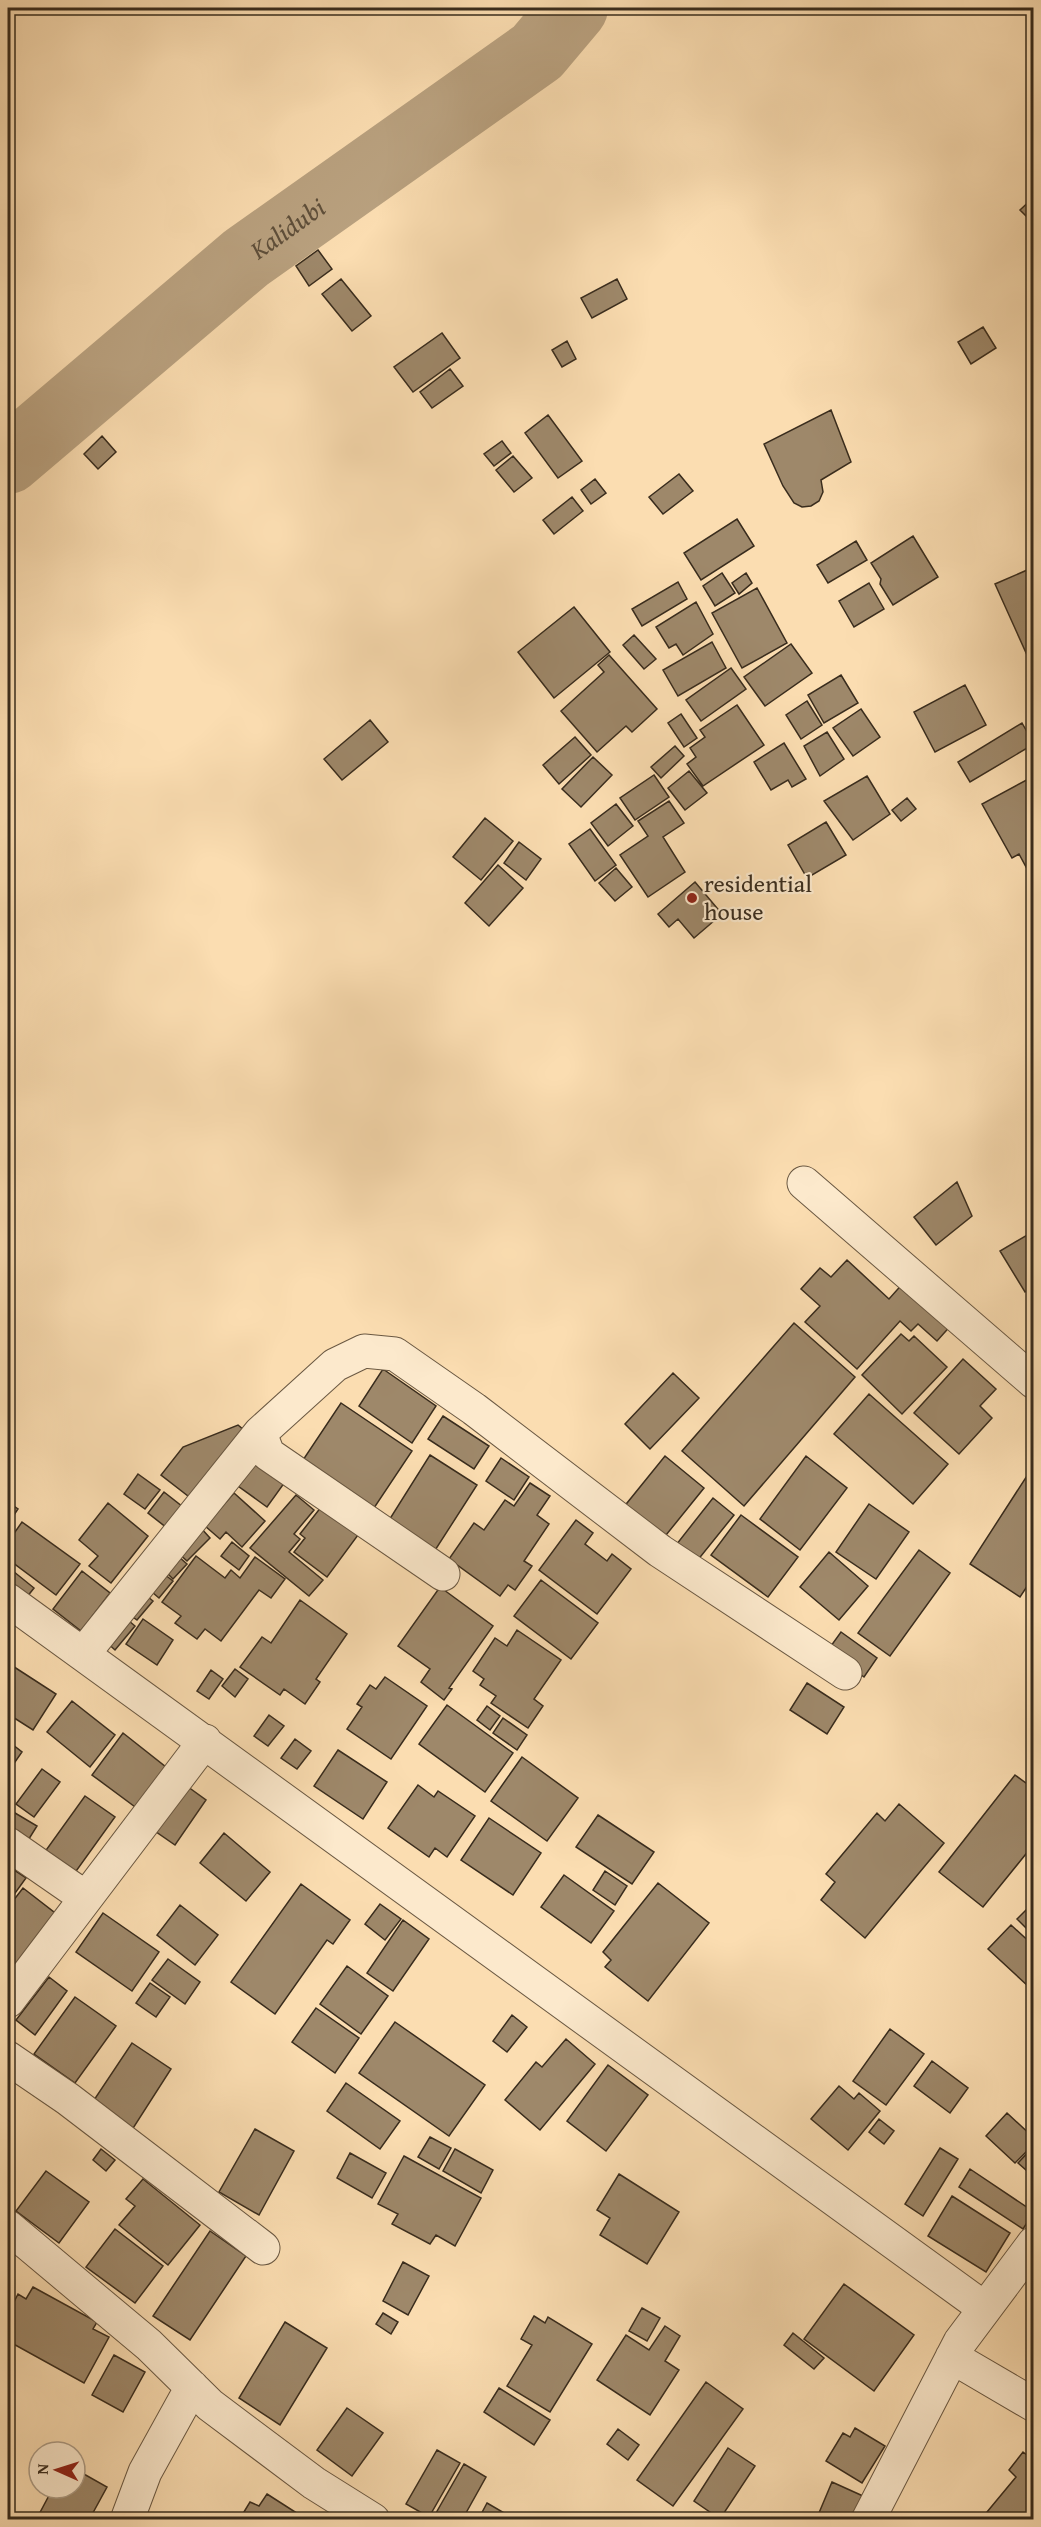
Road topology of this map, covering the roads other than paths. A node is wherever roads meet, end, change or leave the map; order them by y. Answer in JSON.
{"nodes":[{"id":1,"x":804,"y":1183,"type":"dead end"},
{"id":2,"x":1034,"y":1382,"type":"edge"},
{"id":3,"x":260,"y":1433,"type":"junction"},
{"id":4,"x":443,"y":1574,"type":"dead end"},
{"id":5,"x":8,"y":1600,"type":"edge"},
{"id":6,"x":84,"y":1653,"type":"junction"},
{"id":7,"x":845,"y":1673,"type":"dead end"},
{"id":8,"x":205,"y":1741,"type":"junction"},
{"id":9,"x":8,"y":1844,"type":"edge"},
{"id":10,"x":86,"y":1898,"type":"junction"},
{"id":11,"x":8,"y":2001,"type":"edge"},
{"id":12,"x":8,"y":2058,"type":"edge"},
{"id":13,"x":8,"y":2227,"type":"edge"},
{"id":14,"x":1034,"y":2243,"type":"edge"},
{"id":15,"x":262,"y":2248,"type":"dead end"},
{"id":16,"x":984,"y":2307,"type":"junction"},
{"id":17,"x":952,"y":2357,"type":"junction"},
{"id":18,"x":192,"y":2387,"type":"junction"},
{"id":19,"x":1034,"y":2405,"type":"edge"},
{"id":20,"x":127,"y":2520,"type":"edge"},
{"id":21,"x":373,"y":2520,"type":"edge"},
{"id":22,"x":868,"y":2520,"type":"edge"}],
"edges":[{"from":1,"to":2,"type":"street"},
{"from":3,"to":4,"type":"street"},
{"from":3,"to":6,"type":"street"},
{"from":3,"to":7,"type":"street"},
{"from":5,"to":6,"type":"street"},
{"from":6,"to":8,"type":"street"},
{"from":8,"to":10,"type":"street"},
{"from":8,"to":16,"type":"street"},
{"from":9,"to":10,"type":"street"},
{"from":10,"to":11,"type":"street"},
{"from":12,"to":15,"type":"street"},
{"from":13,"to":18,"type":"street"},
{"from":14,"to":16,"type":"street"},
{"from":16,"to":17,"type":"street"},
{"from":17,"to":19,"type":"street"},
{"from":17,"to":22,"type":"street"},
{"from":18,"to":20,"type":"street"},
{"from":18,"to":21,"type":"street"}]}
